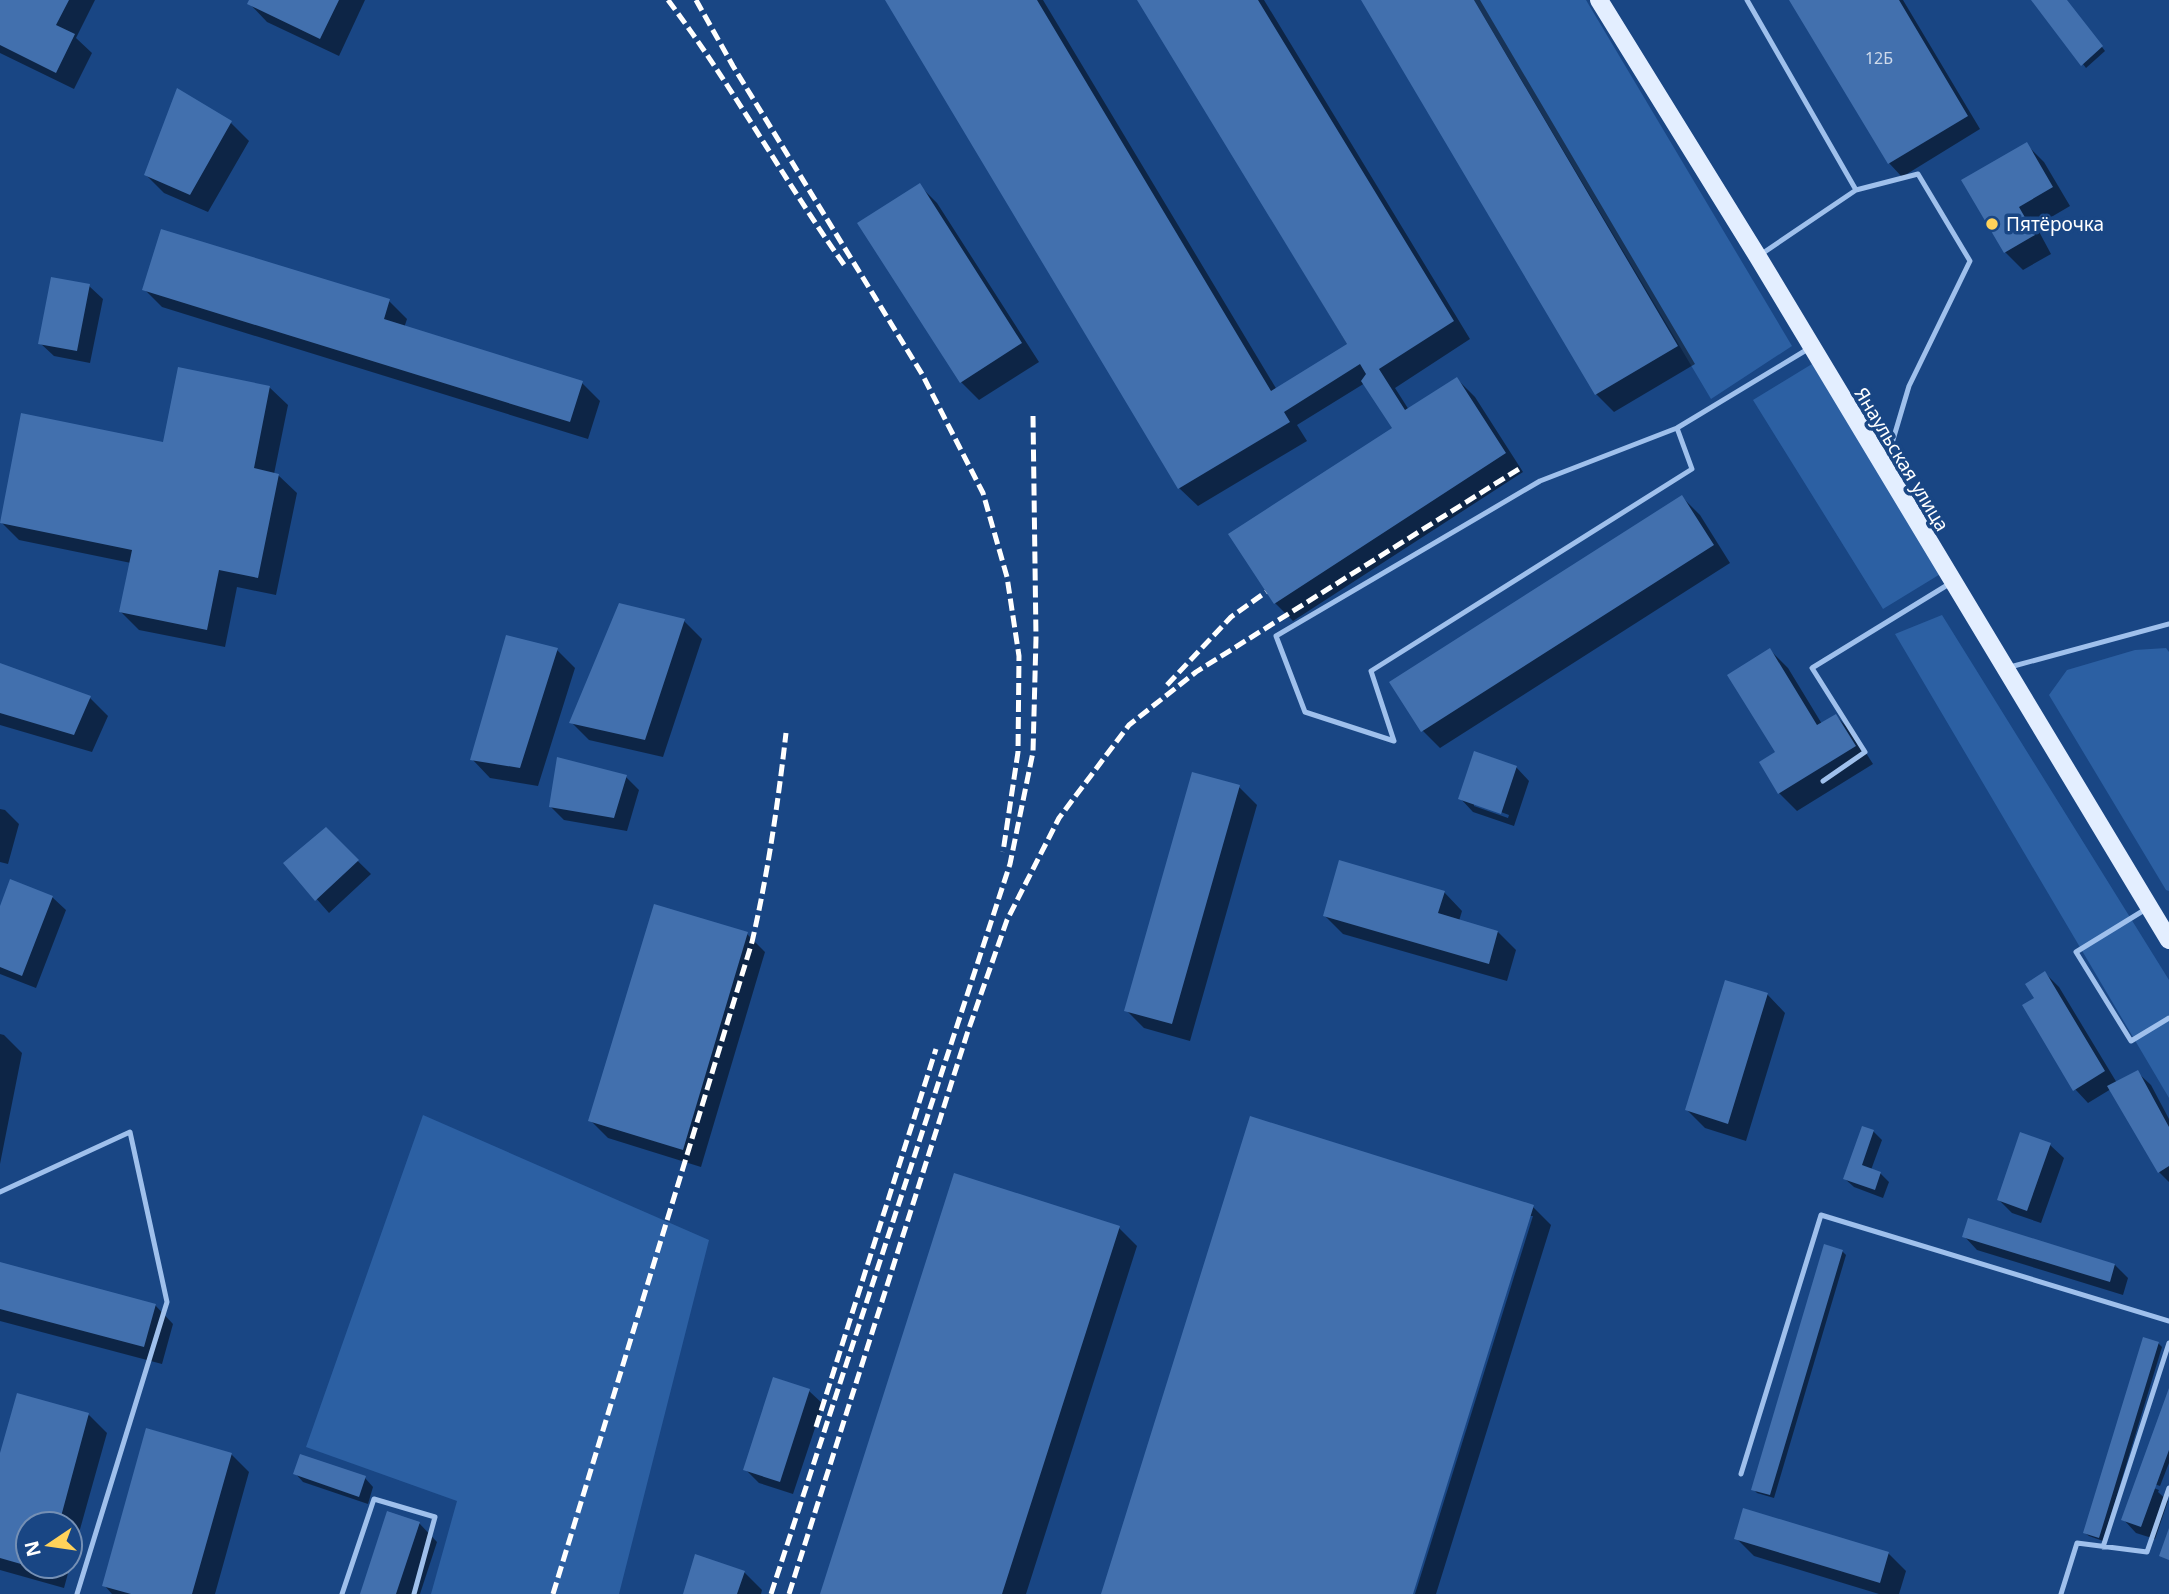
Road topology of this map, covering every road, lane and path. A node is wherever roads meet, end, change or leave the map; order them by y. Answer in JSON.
{"nodes":[{"id":1,"x":1599,"y":0,"type":"edge"},
{"id":2,"x":1747,"y":0,"type":"edge"},
{"id":3,"x":1856,"y":190,"type":"junction"},
{"id":4,"x":1758,"y":257,"type":"junction"},
{"id":5,"x":1811,"y":348,"type":"junction"},
{"id":6,"x":1676,"y":428,"type":"junction"},
{"id":7,"x":1884,"y":469,"type":"junction"},
{"id":8,"x":1952,"y":582,"type":"junction"},
{"id":9,"x":2169,"y":624,"type":"edge"},
{"id":10,"x":2004,"y":669,"type":"junction"},
{"id":11,"x":1823,"y":781,"type":"dead end"},
{"id":12,"x":2149,"y":907,"type":"junction"},
{"id":13,"x":2169,"y":940,"type":"edge"},
{"id":14,"x":2169,"y":1018,"type":"edge"},
{"id":15,"x":0,"y":1192,"type":"edge"},
{"id":16,"x":2169,"y":1321,"type":"edge"},
{"id":17,"x":2169,"y":1343,"type":"edge"},
{"id":18,"x":1741,"y":1474,"type":"dead end"},
{"id":19,"x":2169,"y":1488,"type":"edge"},
{"id":20,"x":2103,"y":1548,"type":"junction"},
{"id":21,"x":77,"y":1594,"type":"edge"},
{"id":22,"x":342,"y":1594,"type":"edge"},
{"id":23,"x":414,"y":1594,"type":"edge"},
{"id":24,"x":2061,"y":1594,"type":"edge"}],
"edges":[{"from":1,"to":4,"type":"main road","name":"Янаульская улица"},
{"from":2,"to":3,"type":"lane"},
{"from":3,"to":4,"type":"lane"},
{"from":3,"to":7,"type":"lane"},
{"from":4,"to":5,"type":"main road","name":"Янаульская улица"},
{"from":5,"to":6,"type":"lane"},
{"from":5,"to":7,"type":"main road","name":"Янаульская улица"},
{"from":6,"to":6,"type":"lane"},
{"from":7,"to":8,"type":"main road","name":"Янаульская улица"},
{"from":8,"to":10,"type":"main road","name":"Янаульская улица"},
{"from":8,"to":11,"type":"lane"},
{"from":9,"to":10,"type":"lane"},
{"from":10,"to":12,"type":"main road","name":"Янаульская улица"},
{"from":12,"to":13,"type":"main road","name":"Янаульская улица"},
{"from":12,"to":14,"type":"lane"},
{"from":15,"to":21,"type":"lane"},
{"from":16,"to":18,"type":"lane"},
{"from":17,"to":20,"type":"lane"},
{"from":19,"to":20,"type":"lane"},
{"from":20,"to":24,"type":"lane"},
{"from":22,"to":23,"type":"lane"}]}
